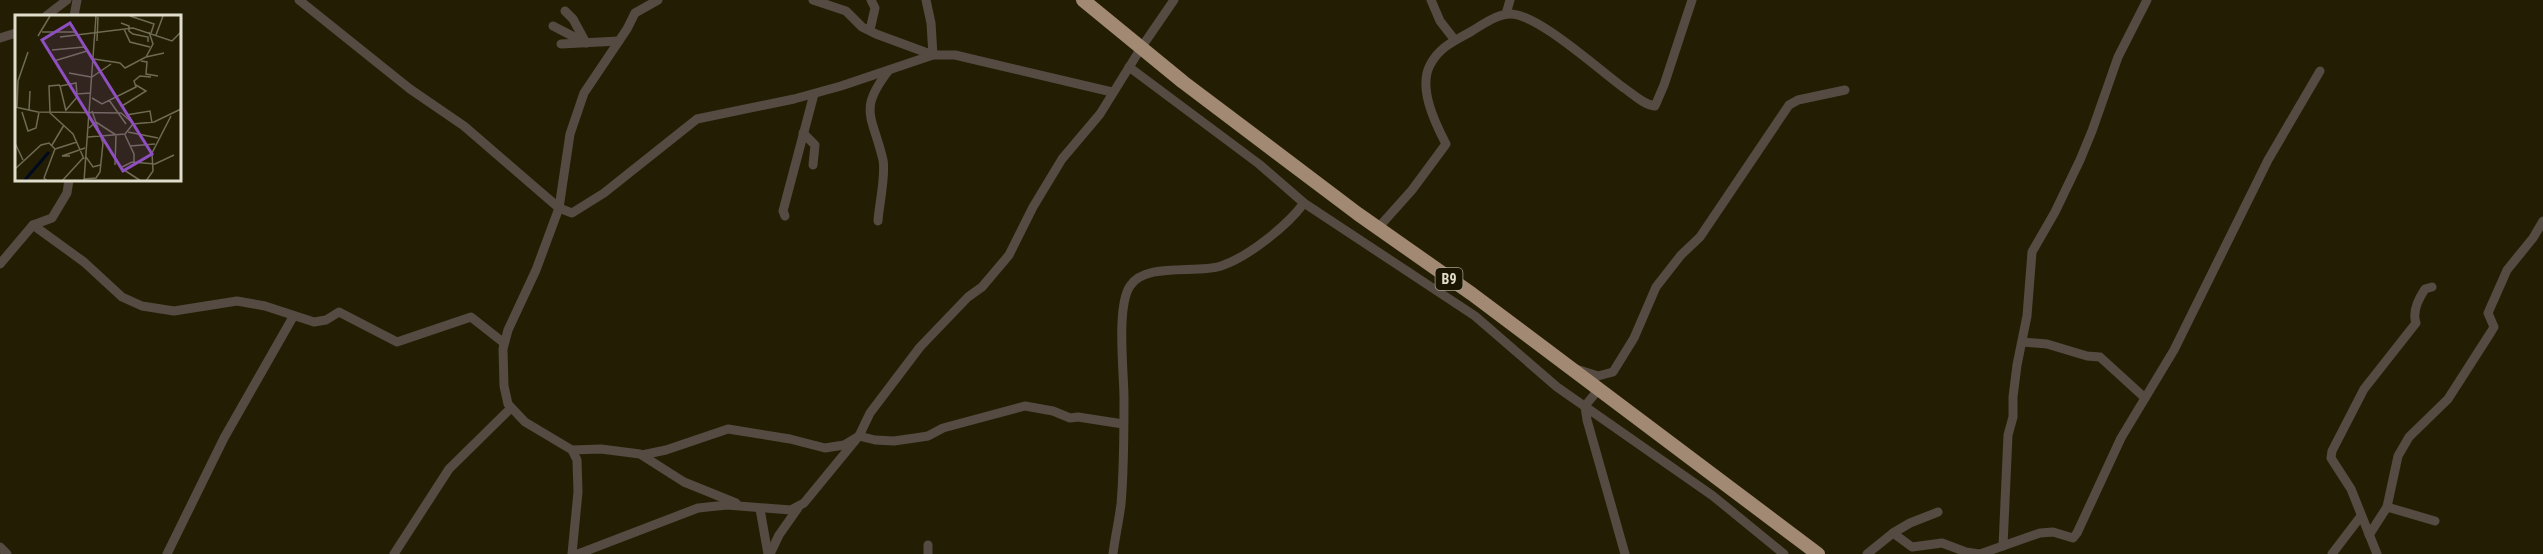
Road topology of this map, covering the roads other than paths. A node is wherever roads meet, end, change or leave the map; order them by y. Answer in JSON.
{"nodes":[{"id":1,"x":67,"y":0,"type":"edge"},
{"id":2,"x":77,"y":0,"type":"edge"},
{"id":3,"x":299,"y":0,"type":"edge"},
{"id":4,"x":636,"y":0,"type":"edge"},
{"id":5,"x":658,"y":0,"type":"edge"},
{"id":6,"x":813,"y":0,"type":"edge"},
{"id":7,"x":871,"y":0,"type":"edge"},
{"id":8,"x":926,"y":0,"type":"edge"},
{"id":9,"x":1083,"y":0,"type":"edge"},
{"id":10,"x":1174,"y":0,"type":"edge"},
{"id":11,"x":1431,"y":0,"type":"edge"},
{"id":12,"x":1510,"y":0,"type":"edge"},
{"id":13,"x":1692,"y":0,"type":"edge"},
{"id":14,"x":2147,"y":0,"type":"edge"},
{"id":15,"x":565,"y":11,"type":"dead end"},
{"id":16,"x":634,"y":13,"type":"junction"},
{"id":17,"x":1506,"y":14,"type":"junction"},
{"id":18,"x":47,"y":15,"type":"edge"},
{"id":19,"x":74,"y":15,"type":"edge"},
{"id":20,"x":553,"y":26,"type":"dead end"},
{"id":21,"x":870,"y":30,"type":"junction"},
{"id":22,"x":15,"y":33,"type":"edge"},
{"id":23,"x":0,"y":38,"type":"edge"},
{"id":24,"x":1454,"y":39,"type":"junction"},
{"id":25,"x":619,"y":41,"type":"junction"},
{"id":26,"x":586,"y":43,"type":"junction"},
{"id":27,"x":561,"y":44,"type":"dead end"},
{"id":28,"x":1140,"y":48,"type":"junction"},
{"id":29,"x":933,"y":55,"type":"junction"},
{"id":30,"x":1129,"y":67,"type":"junction"},
{"id":31,"x":889,"y":70,"type":"junction"},
{"id":32,"x":2320,"y":71,"type":"dead end"},
{"id":33,"x":1845,"y":90,"type":"dead end"},
{"id":34,"x":1112,"y":92,"type":"junction"},
{"id":35,"x":814,"y":94,"type":"junction"},
{"id":36,"x":803,"y":133,"type":"junction"},
{"id":37,"x":813,"y":165,"type":"dead end"},
{"id":38,"x":68,"y":182,"type":"edge"},
{"id":39,"x":1304,"y":203,"type":"junction"},
{"id":40,"x":559,"y":208,"type":"junction"},
{"id":41,"x":785,"y":216,"type":"dead end"},
{"id":42,"x":878,"y":221,"type":"dead end"},
{"id":43,"x":2543,"y":221,"type":"edge"},
{"id":44,"x":33,"y":225,"type":"junction"},
{"id":45,"x":1378,"y":228,"type":"junction"},
{"id":46,"x":0,"y":264,"type":"edge"},
{"id":47,"x":2432,"y":287,"type":"dead end"},
{"id":48,"x":293,"y":317,"type":"junction"},
{"id":49,"x":2023,"y":342,"type":"junction"},
{"id":50,"x":504,"y":343,"type":"junction"},
{"id":51,"x":1565,"y":365,"type":"junction"},
{"id":52,"x":1598,"y":390,"type":"junction"},
{"id":53,"x":2145,"y":398,"type":"junction"},
{"id":54,"x":1585,"y":406,"type":"junction"},
{"id":55,"x":511,"y":408,"type":"junction"},
{"id":56,"x":1124,"y":424,"type":"junction"},
{"id":57,"x":859,"y":436,"type":"junction"},
{"id":58,"x":572,"y":450,"type":"junction"},
{"id":59,"x":642,"y":455,"type":"junction"},
{"id":60,"x":744,"y":507,"type":"junction"},
{"id":61,"x":2387,"y":507,"type":"junction"},
{"id":62,"x":798,"y":508,"type":"junction"},
{"id":63,"x":760,"y":509,"type":"junction"},
{"id":64,"x":1938,"y":512,"type":"dead end"},
{"id":65,"x":2361,"y":516,"type":"junction"},
{"id":66,"x":2435,"y":520,"type":"dead end"},
{"id":67,"x":1893,"y":534,"type":"junction"},
{"id":68,"x":2369,"y":535,"type":"junction"},
{"id":69,"x":2003,"y":546,"type":"junction"},
{"id":70,"x":0,"y":547,"type":"edge"},
{"id":71,"x":7,"y":554,"type":"edge"},
{"id":72,"x":167,"y":554,"type":"edge"},
{"id":73,"x":394,"y":554,"type":"edge"},
{"id":74,"x":572,"y":554,"type":"edge"},
{"id":75,"x":578,"y":554,"type":"edge"},
{"id":76,"x":769,"y":554,"type":"edge"},
{"id":77,"x":1113,"y":554,"type":"edge"},
{"id":78,"x":1625,"y":554,"type":"edge"},
{"id":79,"x":1784,"y":554,"type":"edge"},
{"id":80,"x":1818,"y":554,"type":"edge"},
{"id":81,"x":1867,"y":554,"type":"edge"},
{"id":82,"x":1980,"y":554,"type":"edge"},
{"id":83,"x":2332,"y":554,"type":"edge"},
{"id":84,"x":2377,"y":554,"type":"edge"}],
"edges":[{"from":1,"to":18,"type":"street"},
{"from":2,"to":19,"type":"street"},
{"from":3,"to":40,"type":"street"},
{"from":4,"to":16,"type":"street"},
{"from":5,"to":16,"type":"street"},
{"from":6,"to":21,"type":"street"},
{"from":7,"to":21,"type":"street"},
{"from":8,"to":29,"type":"street"},
{"from":9,"to":28,"type":"highway","number":"B9"},
{"from":10,"to":28,"type":"street"},
{"from":11,"to":24,"type":"street"},
{"from":12,"to":17,"type":"street"},
{"from":13,"to":17,"type":"street"},
{"from":14,"to":49,"type":"street"},
{"from":15,"to":26,"type":"street"},
{"from":16,"to":25,"type":"street"},
{"from":17,"to":24,"type":"street"},
{"from":20,"to":26,"type":"street"},
{"from":21,"to":29,"type":"street"},
{"from":22,"to":23,"type":"street"},
{"from":24,"to":45,"type":"street"},
{"from":25,"to":26,"type":"street"},
{"from":25,"to":40,"type":"street"},
{"from":26,"to":27,"type":"street"},
{"from":28,"to":30,"type":"street"},
{"from":28,"to":45,"type":"highway","number":"B9"},
{"from":29,"to":31,"type":"street"},
{"from":29,"to":34,"type":"street"},
{"from":30,"to":34,"type":"street"},
{"from":30,"to":39,"type":"street"},
{"from":31,"to":35,"type":"street"},
{"from":31,"to":42,"type":"street"},
{"from":32,"to":53,"type":"street"},
{"from":33,"to":51,"type":"street"},
{"from":34,"to":57,"type":"street"},
{"from":35,"to":36,"type":"street"},
{"from":35,"to":40,"type":"street"},
{"from":36,"to":37,"type":"street"},
{"from":36,"to":41,"type":"street"},
{"from":38,"to":44,"type":"street"},
{"from":39,"to":54,"type":"street"},
{"from":39,"to":56,"type":"street"},
{"from":40,"to":50,"type":"street"},
{"from":43,"to":61,"type":"street"},
{"from":44,"to":46,"type":"street"},
{"from":44,"to":48,"type":"street"},
{"from":45,"to":51,"type":"highway","number":"B9"},
{"from":47,"to":65,"type":"street"},
{"from":48,"to":50,"type":"street"},
{"from":48,"to":72,"type":"street"},
{"from":49,"to":53,"type":"street"},
{"from":49,"to":69,"type":"street"},
{"from":50,"to":55,"type":"street"},
{"from":51,"to":52,"type":"highway","number":"B9"},
{"from":52,"to":54,"type":"street"},
{"from":52,"to":80,"type":"highway","number":"B9"},
{"from":53,"to":69,"type":"street"},
{"from":54,"to":78,"type":"street"},
{"from":54,"to":79,"type":"street"},
{"from":55,"to":58,"type":"street"},
{"from":55,"to":73,"type":"street"},
{"from":56,"to":57,"type":"street"},
{"from":56,"to":77,"type":"street"},
{"from":57,"to":59,"type":"street"},
{"from":57,"to":62,"type":"street"},
{"from":58,"to":59,"type":"street"},
{"from":58,"to":74,"type":"street"},
{"from":59,"to":60,"type":"street"},
{"from":60,"to":63,"type":"street"},
{"from":60,"to":75,"type":"street"},
{"from":61,"to":66,"type":"street"},
{"from":61,"to":68,"type":"street"},
{"from":62,"to":63,"type":"street"},
{"from":62,"to":76,"type":"street"},
{"from":63,"to":76,"type":"street"},
{"from":64,"to":67,"type":"street"},
{"from":65,"to":68,"type":"street"},
{"from":65,"to":83,"type":"street"},
{"from":67,"to":81,"type":"street"},
{"from":67,"to":82,"type":"street"},
{"from":68,"to":84,"type":"street"},
{"from":69,"to":82,"type":"street"},
{"from":70,"to":71,"type":"street"}]}
